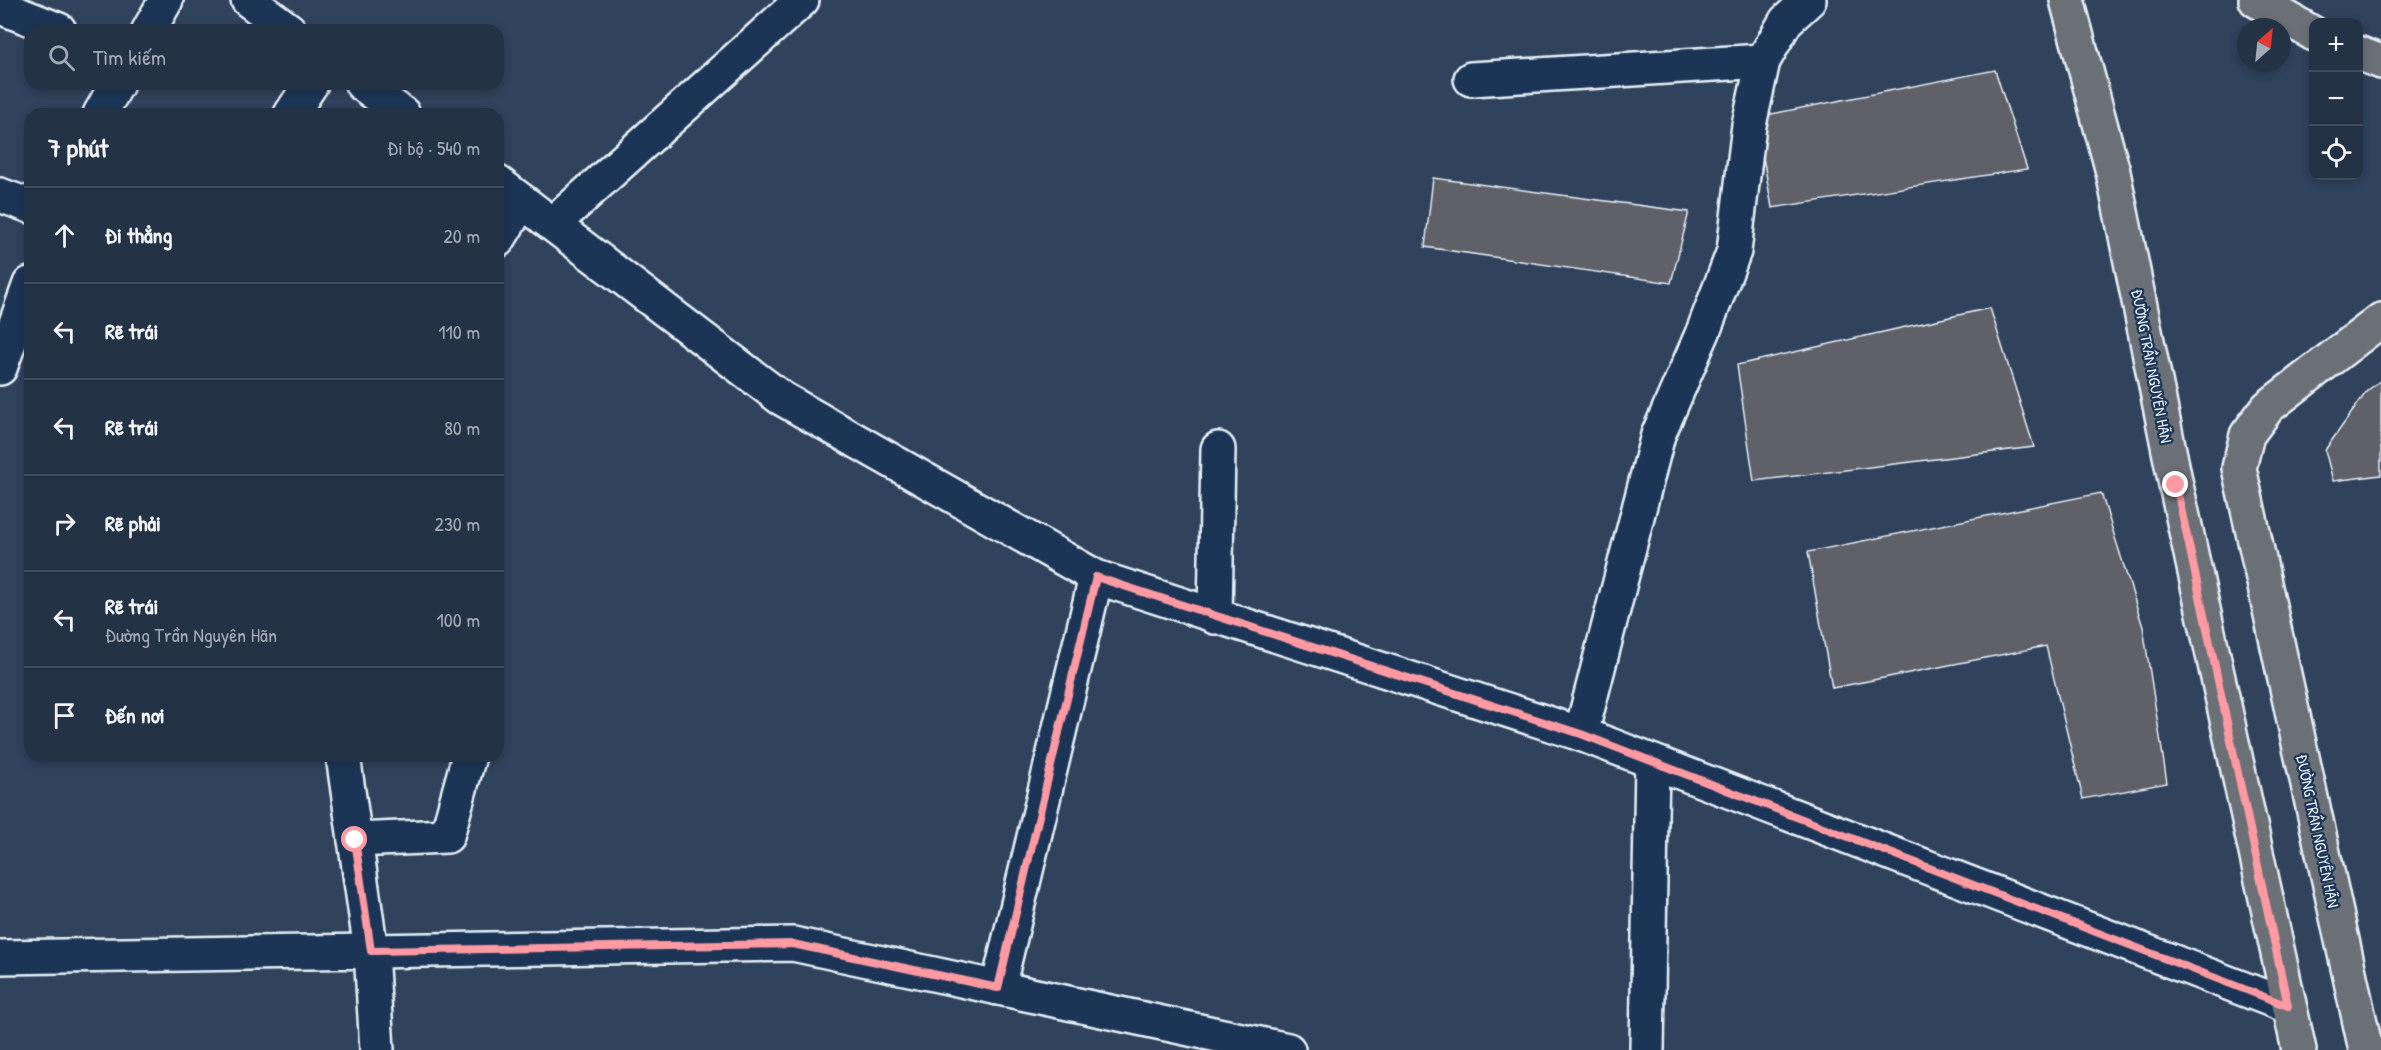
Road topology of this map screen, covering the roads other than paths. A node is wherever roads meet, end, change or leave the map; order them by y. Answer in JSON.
{"nodes":[{"id":1,"x":166,"y":0,"type":"edge"},
{"id":2,"x":248,"y":0,"type":"edge"},
{"id":3,"x":802,"y":0,"type":"edge"},
{"id":4,"x":1809,"y":0,"type":"edge"},
{"id":5,"x":2067,"y":0,"type":"edge"},
{"id":6,"x":2256,"y":0,"type":"edge"},
{"id":7,"x":0,"y":7,"type":"edge"},
{"id":8,"x":44,"y":24,"type":"edge"},
{"id":9,"x":152,"y":24,"type":"edge"},
{"id":10,"x":281,"y":24,"type":"edge"},
{"id":11,"x":2309,"y":32,"type":"edge"},
{"id":12,"x":2363,"y":55,"type":"edge"},
{"id":13,"x":1763,"y":61,"type":"junction"},
{"id":14,"x":2381,"y":62,"type":"edge"},
{"id":15,"x":1471,"y":79,"type":"dead end"},
{"id":16,"x":114,"y":90,"type":"edge"},
{"id":17,"x":307,"y":90,"type":"edge"},
{"id":18,"x":370,"y":90,"type":"edge"},
{"id":19,"x":103,"y":108,"type":"edge"},
{"id":20,"x":295,"y":108,"type":"edge"},
{"id":21,"x":395,"y":108,"type":"edge"},
{"id":22,"x":510,"y":192,"type":"edge"},
{"id":23,"x":0,"y":195,"type":"edge"},
{"id":24,"x":24,"y":204,"type":"edge"},
{"id":25,"x":504,"y":216,"type":"edge"},
{"id":26,"x":553,"y":224,"type":"junction"},
{"id":27,"x":24,"y":302,"type":"edge"},
{"id":28,"x":2381,"y":320,"type":"edge"},
{"id":29,"x":0,"y":368,"type":"edge"},
{"id":30,"x":1218,"y":449,"type":"dead end"},
{"id":31,"x":1096,"y":577,"type":"junction"},
{"id":32,"x":1215,"y":617,"type":"junction"},
{"id":33,"x":1581,"y":734,"type":"junction"},
{"id":34,"x":344,"y":762,"type":"edge"},
{"id":35,"x":467,"y":762,"type":"edge"},
{"id":36,"x":1652,"y":762,"type":"junction"},
{"id":37,"x":355,"y":840,"type":"junction"},
{"id":38,"x":371,"y":951,"type":"junction"},
{"id":39,"x":0,"y":957,"type":"edge"},
{"id":40,"x":998,"y":988,"type":"junction"},
{"id":41,"x":2288,"y":1006,"type":"junction"},
{"id":42,"x":377,"y":1050,"type":"edge"},
{"id":43,"x":1288,"y":1050,"type":"edge"},
{"id":44,"x":1647,"y":1050,"type":"edge"},
{"id":45,"x":2299,"y":1050,"type":"edge"},
{"id":46,"x":2366,"y":1050,"type":"edge"}],
"edges":[{"from":1,"to":9,"type":"street"},
{"from":2,"to":10,"type":"street"},
{"from":3,"to":26,"type":"street"},
{"from":4,"to":13,"type":"street"},
{"from":5,"to":41,"type":"main road","name":"ĐƯỜNG TRẦN NGUYÊN HÃN"},
{"from":6,"to":11,"type":"main road"},
{"from":7,"to":8,"type":"street"},
{"from":12,"to":14,"type":"main road"},
{"from":13,"to":15,"type":"street"},
{"from":13,"to":33,"type":"street"},
{"from":16,"to":19,"type":"street"},
{"from":17,"to":20,"type":"street"},
{"from":18,"to":21,"type":"street"},
{"from":22,"to":25,"type":"street"},
{"from":22,"to":26,"type":"street"},
{"from":23,"to":24,"type":"street"},
{"from":26,"to":31,"type":"street"},
{"from":27,"to":29,"type":"street"},
{"from":28,"to":46,"type":"main road","name":"ĐƯỜNG TRẦN NGUYÊN HÃN"},
{"from":30,"to":32,"type":"street"},
{"from":31,"to":32,"type":"street"},
{"from":31,"to":40,"type":"street"},
{"from":32,"to":33,"type":"street"},
{"from":33,"to":36,"type":"street"},
{"from":34,"to":37,"type":"street"},
{"from":35,"to":37,"type":"street"},
{"from":36,"to":41,"type":"street"},
{"from":36,"to":44,"type":"street"},
{"from":37,"to":38,"type":"street"},
{"from":38,"to":39,"type":"street"},
{"from":38,"to":40,"type":"street"},
{"from":38,"to":42,"type":"street"},
{"from":40,"to":43,"type":"street"},
{"from":41,"to":45,"type":"main road","name":"ĐƯỜNG TRẦN NGUYÊN HÃN"}]}
